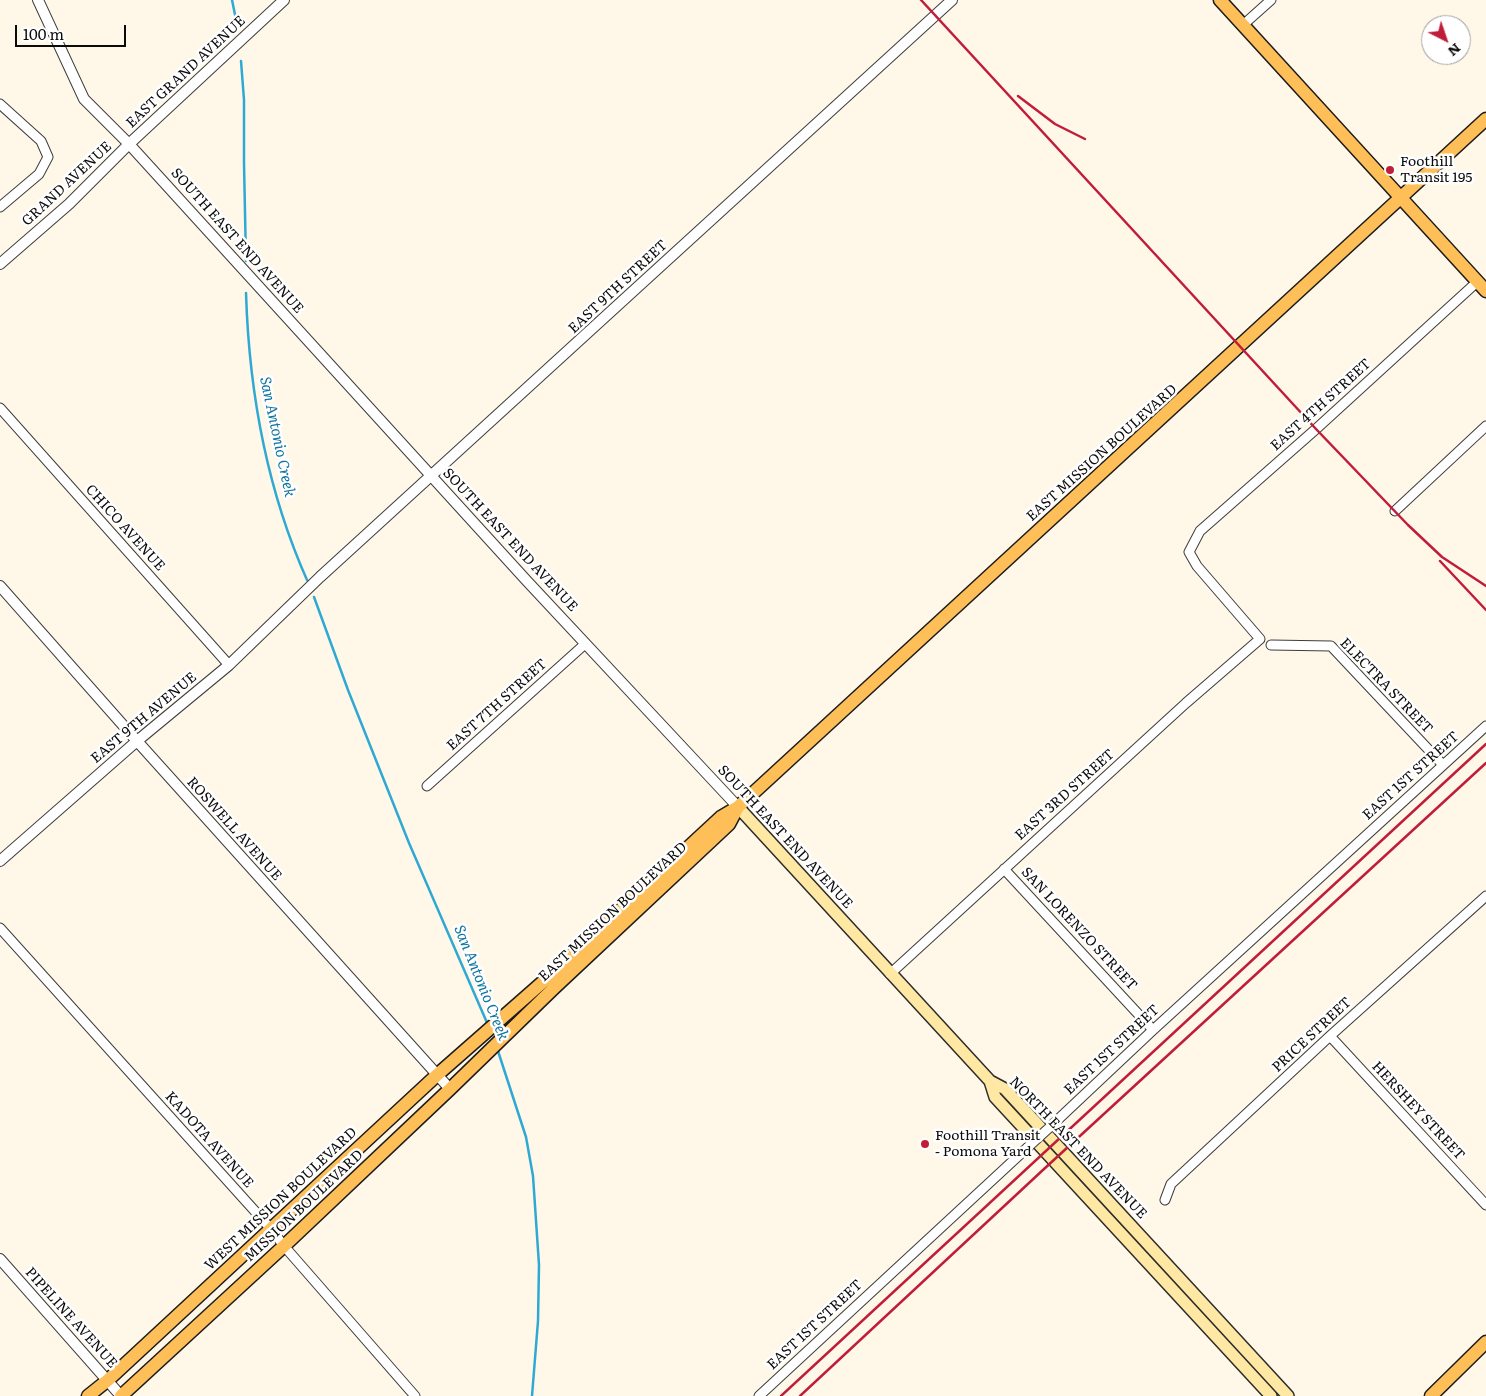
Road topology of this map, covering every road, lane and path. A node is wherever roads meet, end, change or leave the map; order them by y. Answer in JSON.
{"nodes":[{"id":1,"x":38,"y":0,"type":"edge"},
{"id":2,"x":284,"y":0,"type":"edge"},
{"id":3,"x":952,"y":0,"type":"edge"},
{"id":4,"x":1220,"y":0,"type":"edge"},
{"id":5,"x":1271,"y":0,"type":"edge"},
{"id":6,"x":1243,"y":25,"type":"junction"},
{"id":7,"x":0,"y":104,"type":"edge"},
{"id":8,"x":1486,"y":119,"type":"edge"},
{"id":9,"x":129,"y":144,"type":"junction"},
{"id":10,"x":1400,"y":198,"type":"junction"},
{"id":11,"x":0,"y":208,"type":"edge"},
{"id":12,"x":0,"y":264,"type":"edge"},
{"id":13,"x":1482,"y":287,"type":"edge"},
{"id":14,"x":0,"y":408,"type":"edge"},
{"id":15,"x":1486,"y":426,"type":"edge"},
{"id":16,"x":431,"y":477,"type":"junction"},
{"id":17,"x":1394,"y":511,"type":"dead end"},
{"id":18,"x":0,"y":586,"type":"edge"},
{"id":19,"x":302,"y":594,"type":"joint"},
{"id":20,"x":1260,"y":639,"type":"joint"},
{"id":21,"x":585,"y":644,"type":"junction"},
{"id":22,"x":1271,"y":645,"type":"dead end"},
{"id":23,"x":229,"y":665,"type":"junction"},
{"id":24,"x":1486,"y":726,"type":"edge"},
{"id":25,"x":136,"y":741,"type":"junction"},
{"id":26,"x":1443,"y":765,"type":"junction"},
{"id":27,"x":427,"y":786,"type":"dead end"},
{"id":28,"x":738,"y":807,"type":"junction"},
{"id":29,"x":0,"y":861,"type":"edge"},
{"id":30,"x":1004,"y":869,"type":"junction"},
{"id":31,"x":1486,"y":896,"type":"edge"},
{"id":32,"x":0,"y":928,"type":"edge"},
{"id":33,"x":890,"y":974,"type":"junction"},
{"id":34,"x":495,"y":1024,"type":"joint"},
{"id":35,"x":1153,"y":1030,"type":"junction"},
{"id":36,"x":504,"y":1035,"type":"joint"},
{"id":37,"x":1330,"y":1036,"type":"junction"},
{"id":38,"x":437,"y":1075,"type":"junction"},
{"id":39,"x":990,"y":1081,"type":"junction"},
{"id":40,"x":450,"y":1089,"type":"junction"},
{"id":41,"x":1164,"y":1200,"type":"dead end"},
{"id":42,"x":1486,"y":1205,"type":"edge"},
{"id":43,"x":271,"y":1229,"type":"junction"},
{"id":44,"x":284,"y":1246,"type":"junction"},
{"id":45,"x":0,"y":1259,"type":"edge"},
{"id":46,"x":1231,"y":1333,"type":"junction"},
{"id":47,"x":1221,"y":1341,"type":"junction"},
{"id":48,"x":1486,"y":1342,"type":"edge"},
{"id":49,"x":108,"y":1380,"type":"junction"},
{"id":50,"x":88,"y":1396,"type":"edge"},
{"id":51,"x":121,"y":1396,"type":"edge"},
{"id":52,"x":415,"y":1396,"type":"edge"},
{"id":53,"x":759,"y":1396,"type":"edge"},
{"id":54,"x":1272,"y":1396,"type":"edge"},
{"id":55,"x":1288,"y":1396,"type":"edge"},
{"id":56,"x":1431,"y":1396,"type":"edge"}],
"edges":[{"from":1,"to":9,"type":"street","name":"SOUTH EAST END AVENUE"},
{"from":2,"to":9,"type":"street","name":"EAST GRAND AVENUE"},
{"from":3,"to":16,"type":"street","name":"EAST 9TH STREET"},
{"from":4,"to":6,"type":"main road"},
{"from":5,"to":6,"type":"street"},
{"from":6,"to":10,"type":"main road"},
{"from":7,"to":11,"type":"street"},
{"from":8,"to":10,"type":"main road","name":"EAST MISSION BOULEVARD"},
{"from":9,"to":12,"type":"street","name":"GRAND AVENUE"},
{"from":9,"to":16,"type":"street","name":"SOUTH EAST END AVENUE"},
{"from":10,"to":13,"type":"main road"},
{"from":10,"to":28,"type":"main road","name":"EAST MISSION BOULEVARD"},
{"from":13,"to":20,"type":"street","name":"EAST 4TH STREET"},
{"from":14,"to":23,"type":"street","name":"CHICO AVENUE"},
{"from":15,"to":17,"type":"street"},
{"from":16,"to":19,"type":"street","name":"EAST 9TH STREET"},
{"from":16,"to":21,"type":"street","name":"SOUTH EAST END AVENUE"},
{"from":18,"to":25,"type":"street","name":"ROSWELL AVENUE"},
{"from":19,"to":23,"type":"street","name":"EAST 9TH AVENUE"},
{"from":20,"to":30,"type":"street","name":"EAST 3RD STREET"},
{"from":21,"to":27,"type":"street","name":"EAST 7TH STREET"},
{"from":21,"to":28,"type":"street","name":"SOUTH EAST END AVENUE"},
{"from":22,"to":26,"type":"street","name":"ELECTRA STREET"},
{"from":23,"to":25,"type":"street","name":"EAST 9TH AVENUE"},
{"from":24,"to":26,"type":"street","name":"EAST 1ST STREET"},
{"from":25,"to":29,"type":"street","name":"EAST 9TH AVENUE"},
{"from":25,"to":38,"type":"street","name":"ROSWELL AVENUE"},
{"from":26,"to":35,"type":"street","name":"EAST 1ST STREET"},
{"from":28,"to":33,"type":"main road","name":"SOUTH EAST END AVENUE"},
{"from":28,"to":34,"type":"main road","name":"EAST MISSION BOULEVARD"},
{"from":28,"to":36,"type":"main road","name":"EAST MISSION BOULEVARD"},
{"from":30,"to":33,"type":"street","name":"EAST 3RD STREET"},
{"from":30,"to":35,"type":"street","name":"SAN LORENZO STREET"},
{"from":31,"to":37,"type":"street","name":"PRICE STREET"},
{"from":32,"to":43,"type":"street","name":"KADOTA AVENUE"},
{"from":33,"to":39,"type":"main road","name":"SOUTH EAST END AVENUE"},
{"from":34,"to":38,"type":"main road","name":"WEST MISSION BOULEVARD"},
{"from":35,"to":53,"type":"street","name":"EAST 1ST STREET","bridge":true},
{"from":36,"to":40,"type":"main road","name":"MISSION BOULEVARD"},
{"from":37,"to":41,"type":"street","name":"PRICE STREET"},
{"from":37,"to":42,"type":"street","name":"HERSHEY STREET"},
{"from":38,"to":40,"type":"street","name":"ROSWELL AVENUE"},
{"from":38,"to":43,"type":"main road","name":"WEST MISSION BOULEVARD"},
{"from":39,"to":46,"type":"main road","name":"NORTH EAST END AVENUE"},
{"from":39,"to":47,"type":"main road","name":"NORTH EAST END AVENUE"},
{"from":40,"to":44,"type":"main road","name":"MISSION BOULEVARD"},
{"from":43,"to":44,"type":"street","name":"KADOTA AVENUE"},
{"from":43,"to":49,"type":"main road","name":"WEST MISSION BOULEVARD"},
{"from":44,"to":51,"type":"main road","name":"MISSION BOULEVARD"},
{"from":44,"to":52,"type":"street","name":"KADOTA AVENUE"},
{"from":45,"to":49,"type":"street","name":"PIPELINE AVENUE"},
{"from":46,"to":47,"type":"main road"},
{"from":46,"to":55,"type":"main road","name":"NORTH EAST END AVENUE"},
{"from":47,"to":54,"type":"main road","name":"NORTH EAST END AVENUE"},
{"from":48,"to":56,"type":"main road"},
{"from":49,"to":50,"type":"main road","name":"WEST MISSION BOULEVARD"},
{"from":49,"to":51,"type":"street","name":"PIPELINE AVENUE"}]}
